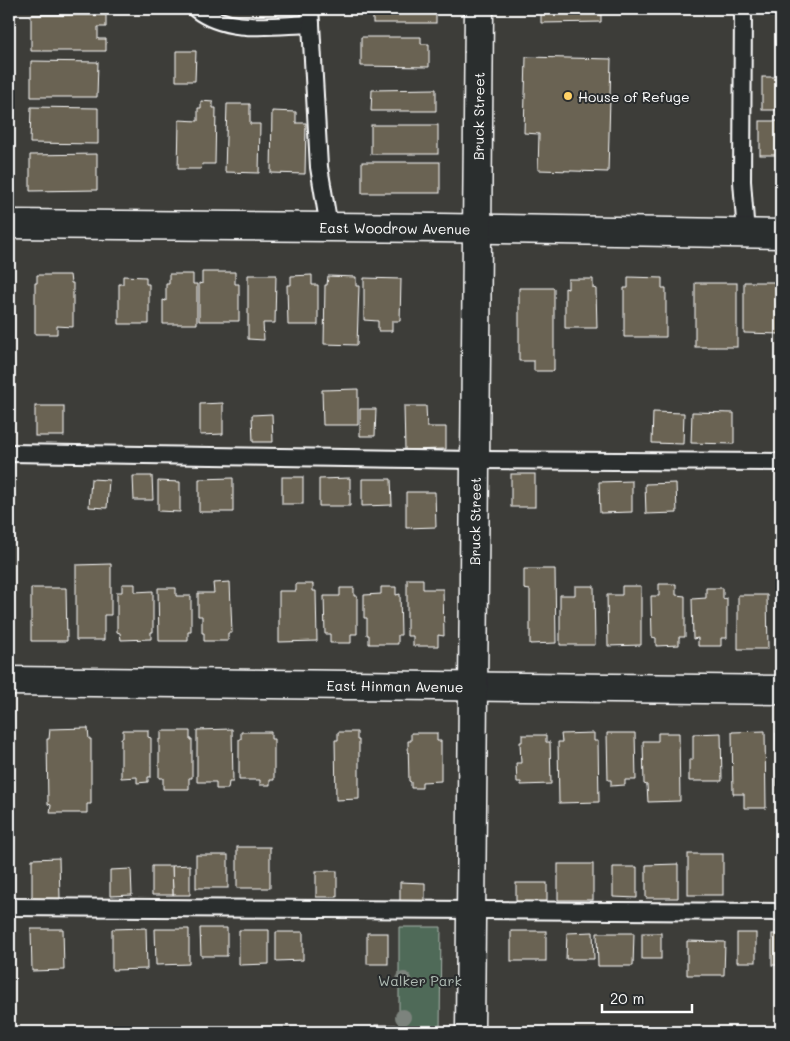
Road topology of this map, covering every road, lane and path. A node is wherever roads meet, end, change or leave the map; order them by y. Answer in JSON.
{"nodes":[{"id":1,"x":196,"y":9,"type":"edge"},
{"id":2,"x":479,"y":9,"type":"edge"},
{"id":3,"x":743,"y":9,"type":"edge"},
{"id":4,"x":311,"y":16,"type":"edge"},
{"id":5,"x":9,"y":224,"type":"edge"},
{"id":6,"x":329,"y":228,"type":"junction"},
{"id":7,"x":478,"y":229,"type":"junction"},
{"id":8,"x":746,"y":234,"type":"junction"},
{"id":9,"x":781,"y":234,"type":"edge"},
{"id":10,"x":9,"y":453,"type":"edge"},
{"id":11,"x":475,"y":460,"type":"junction"},
{"id":12,"x":781,"y":462,"type":"edge"},
{"id":13,"x":9,"y":681,"type":"edge"},
{"id":14,"x":473,"y":687,"type":"junction"},
{"id":15,"x":781,"y":690,"type":"edge"},
{"id":16,"x":9,"y":907,"type":"edge"},
{"id":17,"x":472,"y":911,"type":"junction"},
{"id":18,"x":781,"y":912,"type":"edge"},
{"id":19,"x":470,"y":1032,"type":"edge"}],
"edges":[{"from":1,"to":4,"type":"lane"},
{"from":2,"to":7,"type":"street","name":"Bruck Street"},
{"from":3,"to":8,"type":"lane"},
{"from":4,"to":6,"type":"lane"},
{"from":5,"to":6,"type":"street","name":"East Woodrow Avenue"},
{"from":6,"to":7,"type":"street","name":"East Woodrow Avenue"},
{"from":7,"to":8,"type":"street","name":"East Woodrow Avenue"},
{"from":7,"to":11,"type":"street","name":"Bruck Street"},
{"from":8,"to":9,"type":"street","name":"East Woodrow Avenue"},
{"from":10,"to":11,"type":"lane"},
{"from":11,"to":12,"type":"lane"},
{"from":11,"to":14,"type":"street","name":"Bruck Street"},
{"from":13,"to":14,"type":"street","name":"East Hinman Avenue"},
{"from":14,"to":15,"type":"street","name":"East Hinman Avenue"},
{"from":14,"to":17,"type":"street","name":"Bruck Street"},
{"from":16,"to":17,"type":"lane"},
{"from":17,"to":18,"type":"lane"},
{"from":17,"to":19,"type":"street","name":"Bruck Street"}]}
